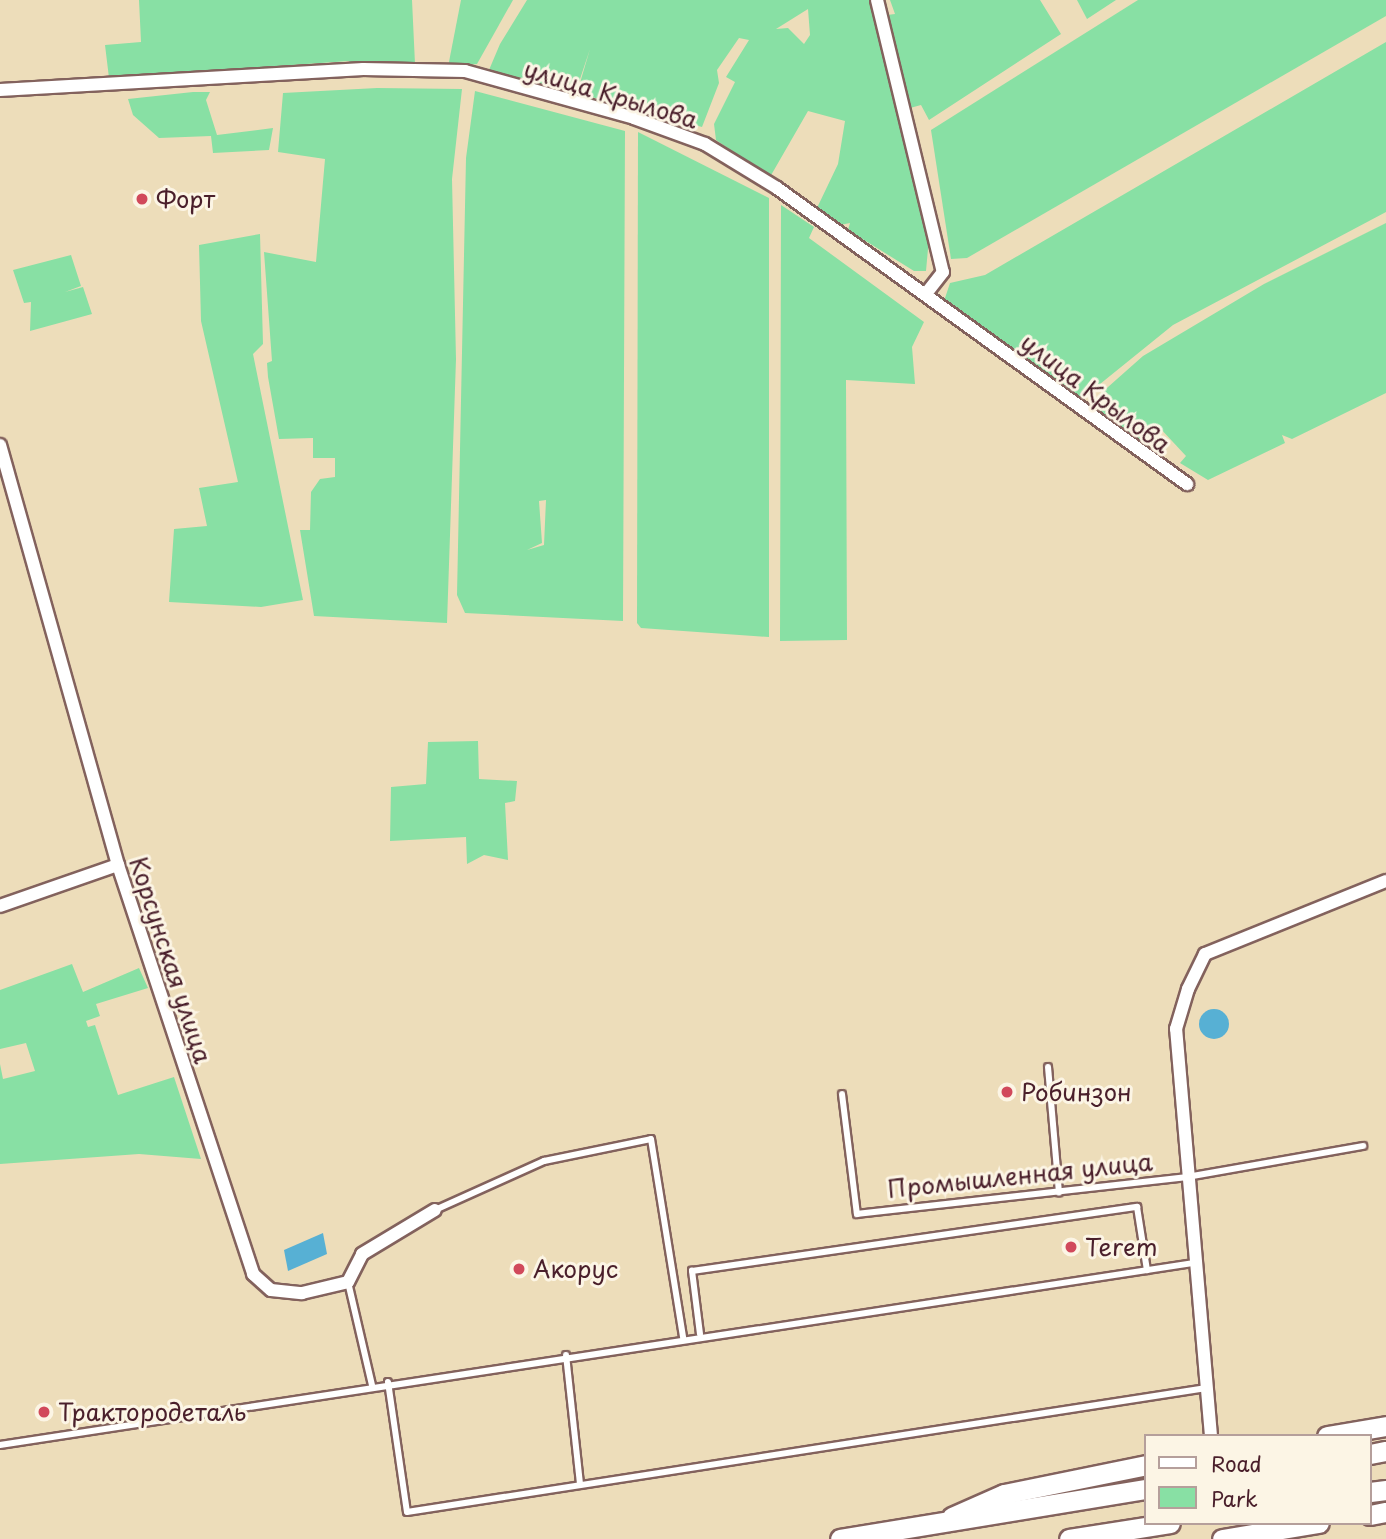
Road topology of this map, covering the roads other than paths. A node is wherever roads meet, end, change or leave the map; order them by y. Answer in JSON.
{"nodes":[{"id":1,"x":877,"y":0,"type":"edge"},
{"id":2,"x":0,"y":90,"type":"edge"},
{"id":3,"x":926,"y":294,"type":"junction"},
{"id":4,"x":0,"y":445,"type":"edge"},
{"id":5,"x":1187,"y":484,"type":"dead end"},
{"id":6,"x":5,"y":489,"type":"edge"},
{"id":7,"x":118,"y":865,"type":"junction"},
{"id":8,"x":1386,"y":881,"type":"edge"},
{"id":9,"x":0,"y":906,"type":"edge"},
{"id":10,"x":1048,"y":1067,"type":"dead end"},
{"id":11,"x":842,"y":1094,"type":"dead end"},
{"id":12,"x":1363,"y":1146,"type":"dead end"},
{"id":13,"x":1187,"y":1177,"type":"junction"},
{"id":14,"x":1059,"y":1193,"type":"junction"},
{"id":15,"x":435,"y":1210,"type":"joint"},
{"id":16,"x":1194,"y":1263,"type":"junction"},
{"id":17,"x":1147,"y":1270,"type":"junction"},
{"id":18,"x":348,"y":1282,"type":"junction"},
{"id":19,"x":700,"y":1334,"type":"junction"},
{"id":20,"x":683,"y":1337,"type":"junction"},
{"id":21,"x":566,"y":1355,"type":"junction"},
{"id":22,"x":388,"y":1382,"type":"junction"},
{"id":23,"x":372,"y":1385,"type":"junction"},
{"id":24,"x":1206,"y":1388,"type":"junction"},
{"id":25,"x":1386,"y":1426,"type":"edge"},
{"id":26,"x":1212,"y":1434,"type":"edge"},
{"id":27,"x":1339,"y":1434,"type":"edge"},
{"id":28,"x":0,"y":1445,"type":"edge"},
{"id":29,"x":1144,"y":1465,"type":"edge"},
{"id":30,"x":580,"y":1484,"type":"junction"},
{"id":31,"x":1144,"y":1489,"type":"edge"},
{"id":32,"x":942,"y":1522,"type":"junction"},
{"id":33,"x":1157,"y":1525,"type":"edge"},
{"id":34,"x":1307,"y":1525,"type":"edge"},
{"id":35,"x":840,"y":1539,"type":"edge"},
{"id":36,"x":1069,"y":1539,"type":"edge"},
{"id":37,"x":1222,"y":1539,"type":"edge"}],
"edges":[{"from":1,"to":3,"type":"street"},
{"from":2,"to":3,"type":"street","name":"улица Крылова"},
{"from":3,"to":5,"type":"street","name":"улица Крылова"},
{"from":4,"to":6,"type":"street","name":"Корсунская улица"},
{"from":6,"to":7,"type":"street","name":"Корсунская улица"},
{"from":7,"to":9,"type":"street"},
{"from":7,"to":18,"type":"street","name":"Корсунская улица"},
{"from":8,"to":13,"type":"street","name":"Промышленная улица"},
{"from":10,"to":14,"type":"lane"},
{"from":11,"to":14,"type":"lane","name":"Промышленная улица"},
{"from":12,"to":13,"type":"lane"},
{"from":13,"to":14,"type":"lane","name":"Промышленная улица"},
{"from":13,"to":16,"type":"street","name":"Промышленная улица"},
{"from":15,"to":18,"type":"street"},
{"from":15,"to":20,"type":"lane"},
{"from":16,"to":17,"type":"lane"},
{"from":16,"to":24,"type":"street","name":"Промышленная улица"},
{"from":17,"to":19,"type":"lane"},
{"from":17,"to":19,"type":"lane"},
{"from":18,"to":23,"type":"lane"},
{"from":19,"to":20,"type":"lane"},
{"from":20,"to":21,"type":"lane"},
{"from":21,"to":22,"type":"lane"},
{"from":21,"to":30,"type":"lane"},
{"from":22,"to":23,"type":"lane"},
{"from":22,"to":30,"type":"lane"},
{"from":23,"to":28,"type":"lane"},
{"from":24,"to":26,"type":"street","name":"Промышленная улица"},
{"from":24,"to":30,"type":"lane"},
{"from":25,"to":27,"type":"main road"},
{"from":29,"to":32,"type":"main road"},
{"from":31,"to":32,"type":"main road"},
{"from":32,"to":35,"type":"main road"},
{"from":33,"to":36,"type":"main road"},
{"from":34,"to":37,"type":"main road"}]}
